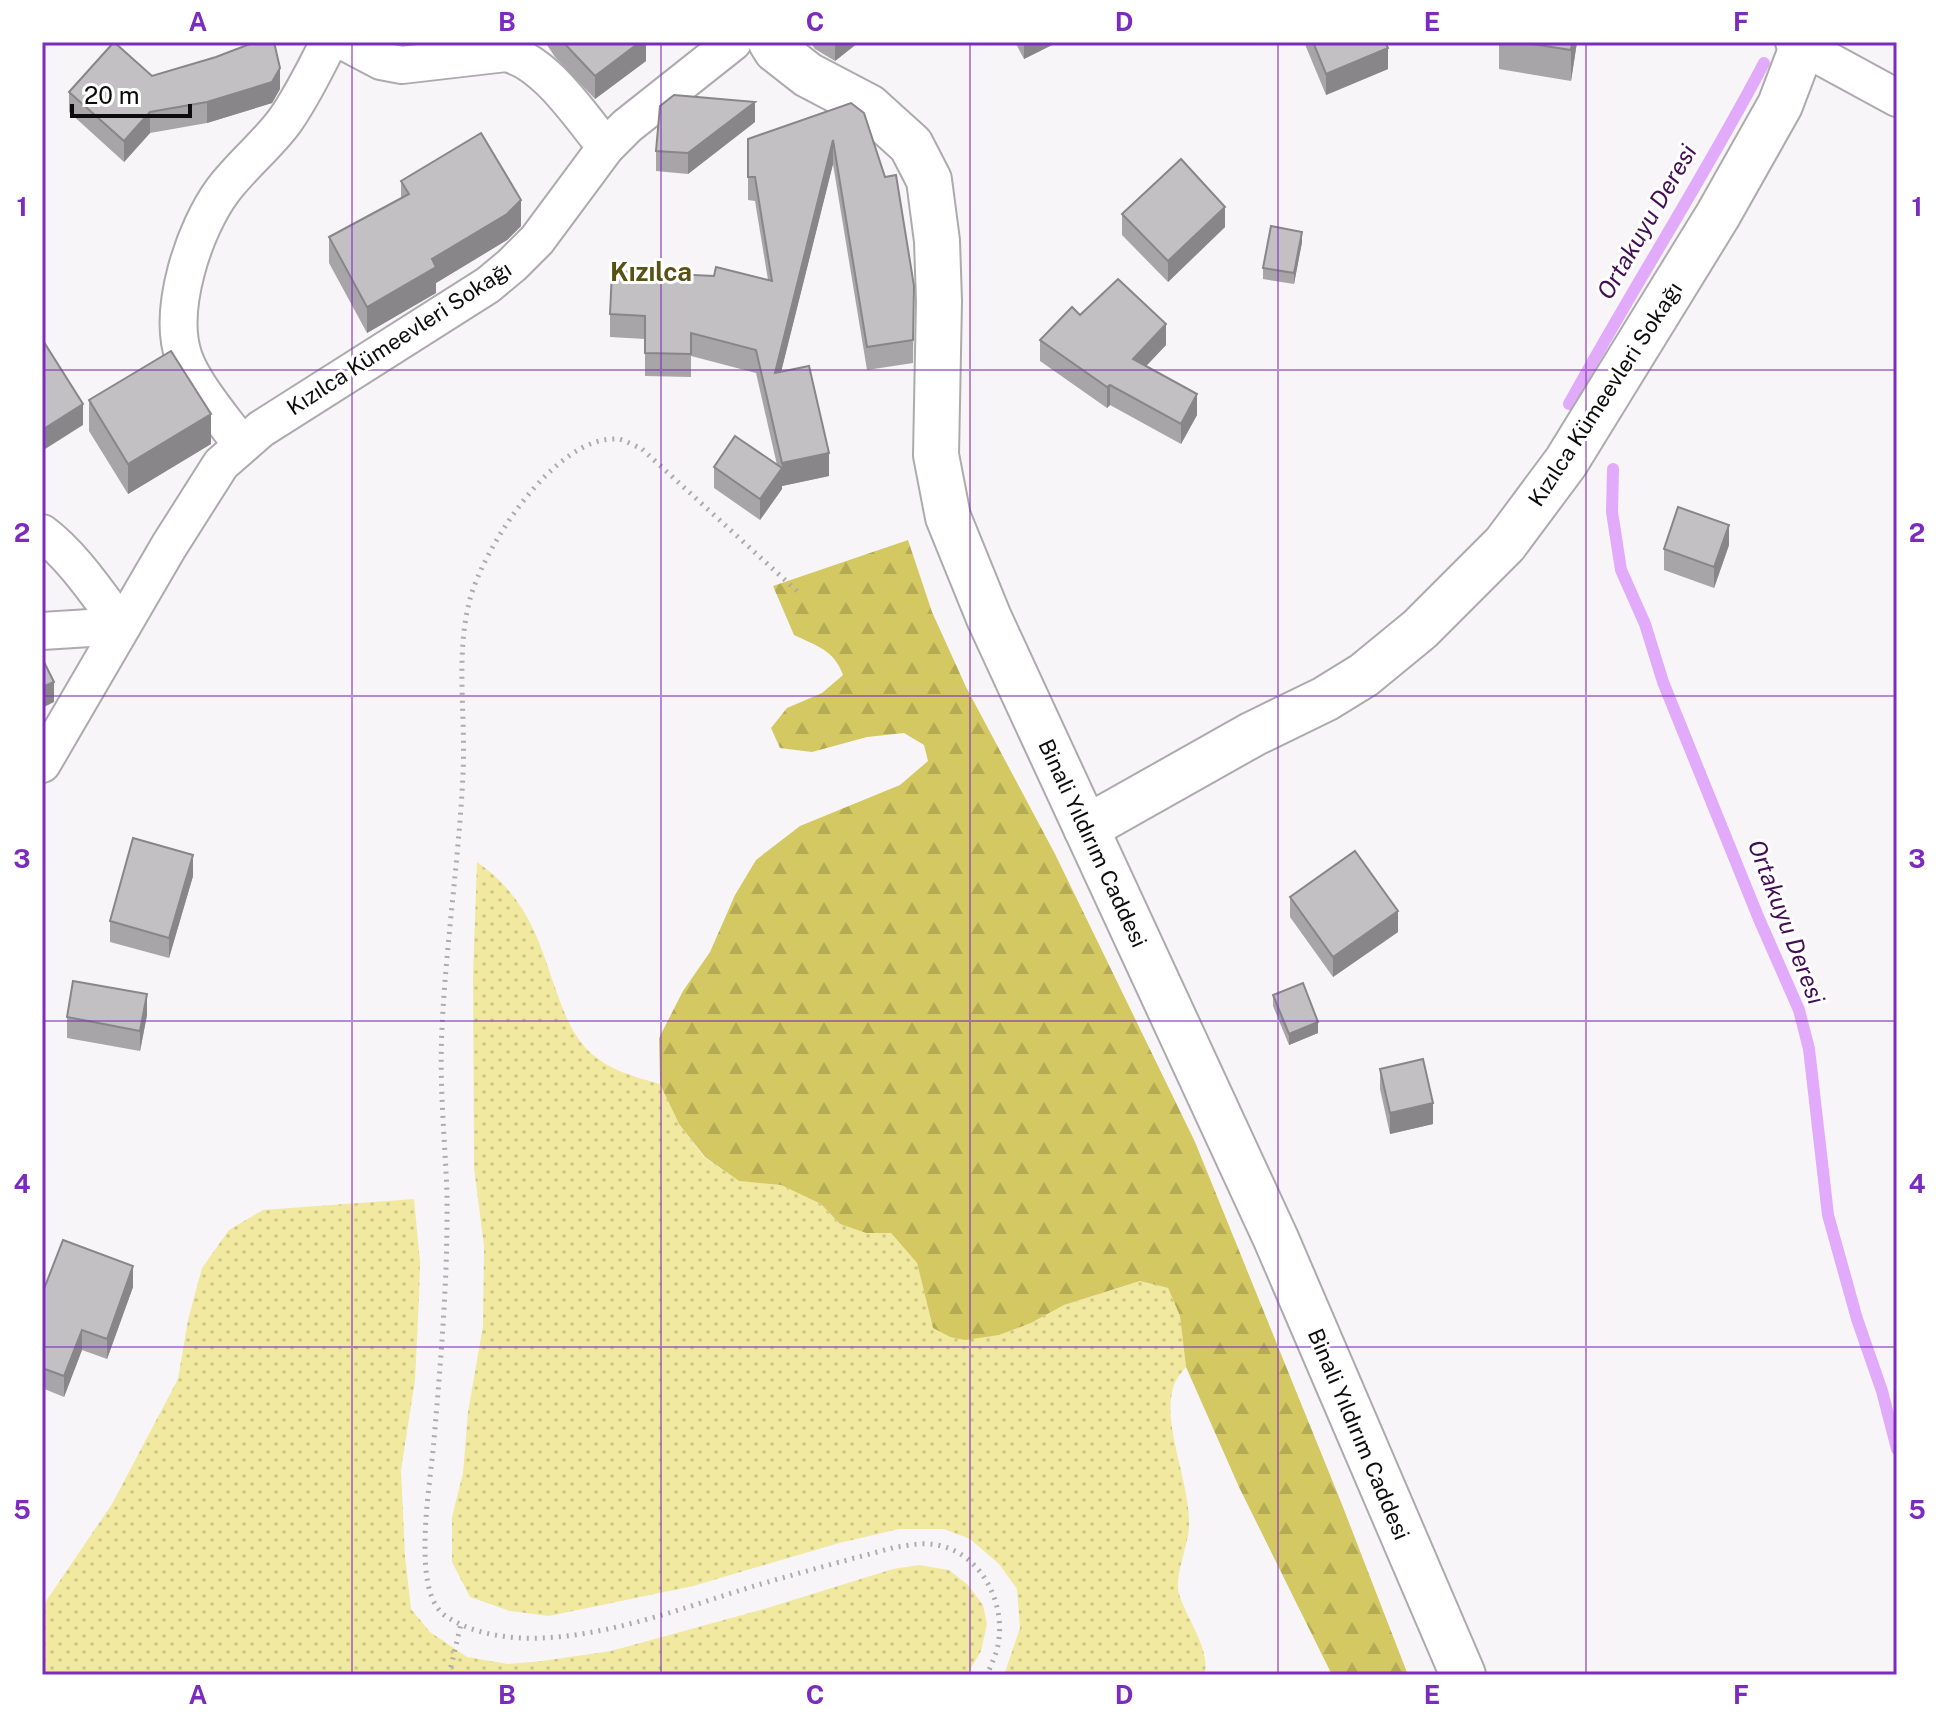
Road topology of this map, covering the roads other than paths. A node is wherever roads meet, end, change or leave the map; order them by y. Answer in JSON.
{"nodes":[{"id":1,"x":329,"y":42,"type":"edge"},
{"id":2,"x":345,"y":42,"type":"edge"},
{"id":3,"x":733,"y":42,"type":"edge"},
{"id":4,"x":771,"y":42,"type":"edge"},
{"id":5,"x":1801,"y":43,"type":"edge"},
{"id":6,"x":1897,"y":98,"type":"edge"},
{"id":7,"x":606,"y":147,"type":"junction"},
{"id":8,"x":241,"y":444,"type":"junction"},
{"id":9,"x":42,"y":533,"type":"edge"},
{"id":10,"x":122,"y":626,"type":"junction"},
{"id":11,"x":42,"y":631,"type":"edge"},
{"id":12,"x":42,"y":764,"type":"edge"},
{"id":13,"x":1086,"y":828,"type":"junction"},
{"id":14,"x":1463,"y":1675,"type":"edge"}],
"edges":[{"from":1,"to":8,"type":"street"},
{"from":2,"to":7,"type":"street"},
{"from":3,"to":7,"type":"street","name":"Kızılca Kümeevleri Sokağı"},
{"from":4,"to":13,"type":"street","name":"Binali Yıldırım Caddesi"},
{"from":5,"to":6,"type":"street","name":"Kızılca Kümeevleri Sokağı"},
{"from":5,"to":13,"type":"street","name":"Kızılca Kümeevleri Sokağı"},
{"from":7,"to":8,"type":"street","name":"Kızılca Kümeevleri Sokağı"},
{"from":8,"to":10,"type":"street","name":"Kızılca Kümeevleri Sokağı"},
{"from":9,"to":10,"type":"street"},
{"from":10,"to":11,"type":"street"},
{"from":10,"to":12,"type":"street","name":"Kızılca Kümeevleri Sokağı"},
{"from":13,"to":14,"type":"street","name":"Binali Yıldırım Caddesi"}]}
